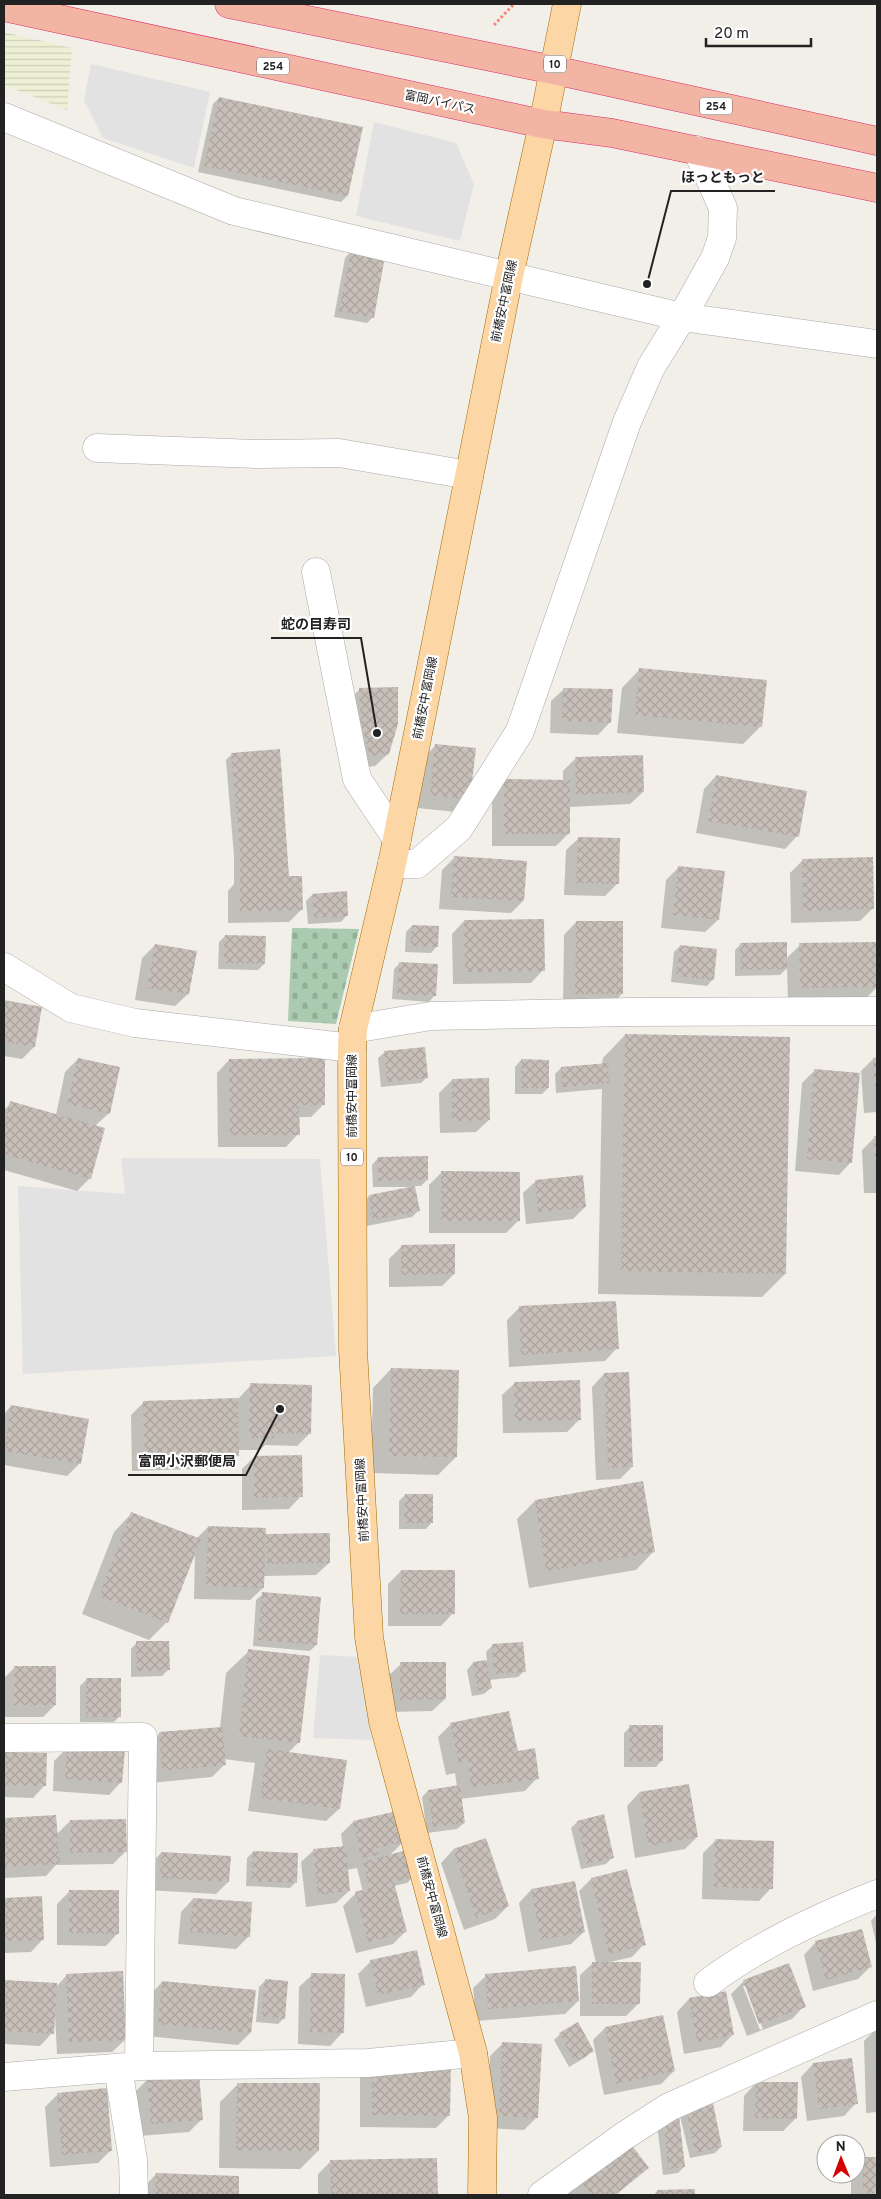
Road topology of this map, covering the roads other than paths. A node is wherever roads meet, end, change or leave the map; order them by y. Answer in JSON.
{"nodes":[{"id":1,"x":229,"y":4,"type":"edge"},
{"id":2,"x":567,"y":4,"type":"edge"},
{"id":3,"x":4,"y":8,"type":"edge"},
{"id":4,"x":554,"y":70,"type":"junction"},
{"id":5,"x":4,"y":117,"type":"edge"},
{"id":6,"x":543,"y":124,"type":"junction"},
{"id":7,"x":877,"y":141,"type":"edge"},
{"id":8,"x":697,"y":150,"type":"junction"},
{"id":9,"x":877,"y":188,"type":"edge"},
{"id":10,"x":509,"y":276,"type":"junction"},
{"id":11,"x":682,"y":317,"type":"junction"},
{"id":12,"x":877,"y":344,"type":"edge"},
{"id":13,"x":97,"y":448,"type":"dead end"},
{"id":14,"x":469,"y":475,"type":"junction"},
{"id":15,"x":316,"y":572,"type":"dead end"},
{"id":16,"x":394,"y":852,"type":"junction"},
{"id":17,"x":4,"y":967,"type":"edge"},
{"id":18,"x":877,"y":1011,"type":"edge"},
{"id":19,"x":352,"y":1039,"type":"junction"},
{"id":20,"x":4,"y":1738,"type":"edge"},
{"id":21,"x":877,"y":1894,"type":"edge"},
{"id":22,"x":708,"y":1983,"type":"dead end"},
{"id":23,"x":877,"y":2015,"type":"edge"},
{"id":24,"x":473,"y":2053,"type":"junction"},
{"id":25,"x":129,"y":2067,"type":"junction"},
{"id":26,"x":4,"y":2077,"type":"edge"},
{"id":27,"x":134,"y":2195,"type":"edge"},
{"id":28,"x":482,"y":2195,"type":"edge"},
{"id":29,"x":542,"y":2195,"type":"edge"}],
"edges":[{"from":1,"to":4,"type":"highway","number":"254"},
{"from":2,"to":4,"type":"main road","name":"前橋安中富岡線","number":"10"},
{"from":3,"to":6,"type":"highway","name":"富岡バイパス","number":"254"},
{"from":4,"to":6,"type":"main road","name":"前橋安中富岡線","number":"10"},
{"from":4,"to":7,"type":"highway","number":"254"},
{"from":5,"to":10,"type":"street"},
{"from":6,"to":8,"type":"highway","name":"富岡バイパス","number":"254"},
{"from":6,"to":10,"type":"main road","name":"前橋安中富岡線","number":"10"},
{"from":8,"to":9,"type":"highway","name":"富岡バイパス","number":"254"},
{"from":8,"to":11,"type":"street"},
{"from":10,"to":11,"type":"street"},
{"from":10,"to":14,"type":"main road","name":"前橋安中富岡線","number":"10"},
{"from":11,"to":12,"type":"street"},
{"from":11,"to":16,"type":"street"},
{"from":13,"to":14,"type":"street"},
{"from":14,"to":16,"type":"main road","name":"前橋安中富岡線","number":"10"},
{"from":15,"to":16,"type":"street"},
{"from":16,"to":19,"type":"main road","name":"前橋安中富岡線","number":"10"},
{"from":17,"to":19,"type":"street"},
{"from":18,"to":19,"type":"street"},
{"from":19,"to":24,"type":"main road","name":"前橋安中富岡線","number":"10"},
{"from":20,"to":25,"type":"street"},
{"from":21,"to":22,"type":"street"},
{"from":23,"to":29,"type":"street"},
{"from":24,"to":25,"type":"street"},
{"from":24,"to":28,"type":"main road","name":"前橋安中富岡線","number":"10"},
{"from":25,"to":26,"type":"street"},
{"from":25,"to":27,"type":"street"}]}
